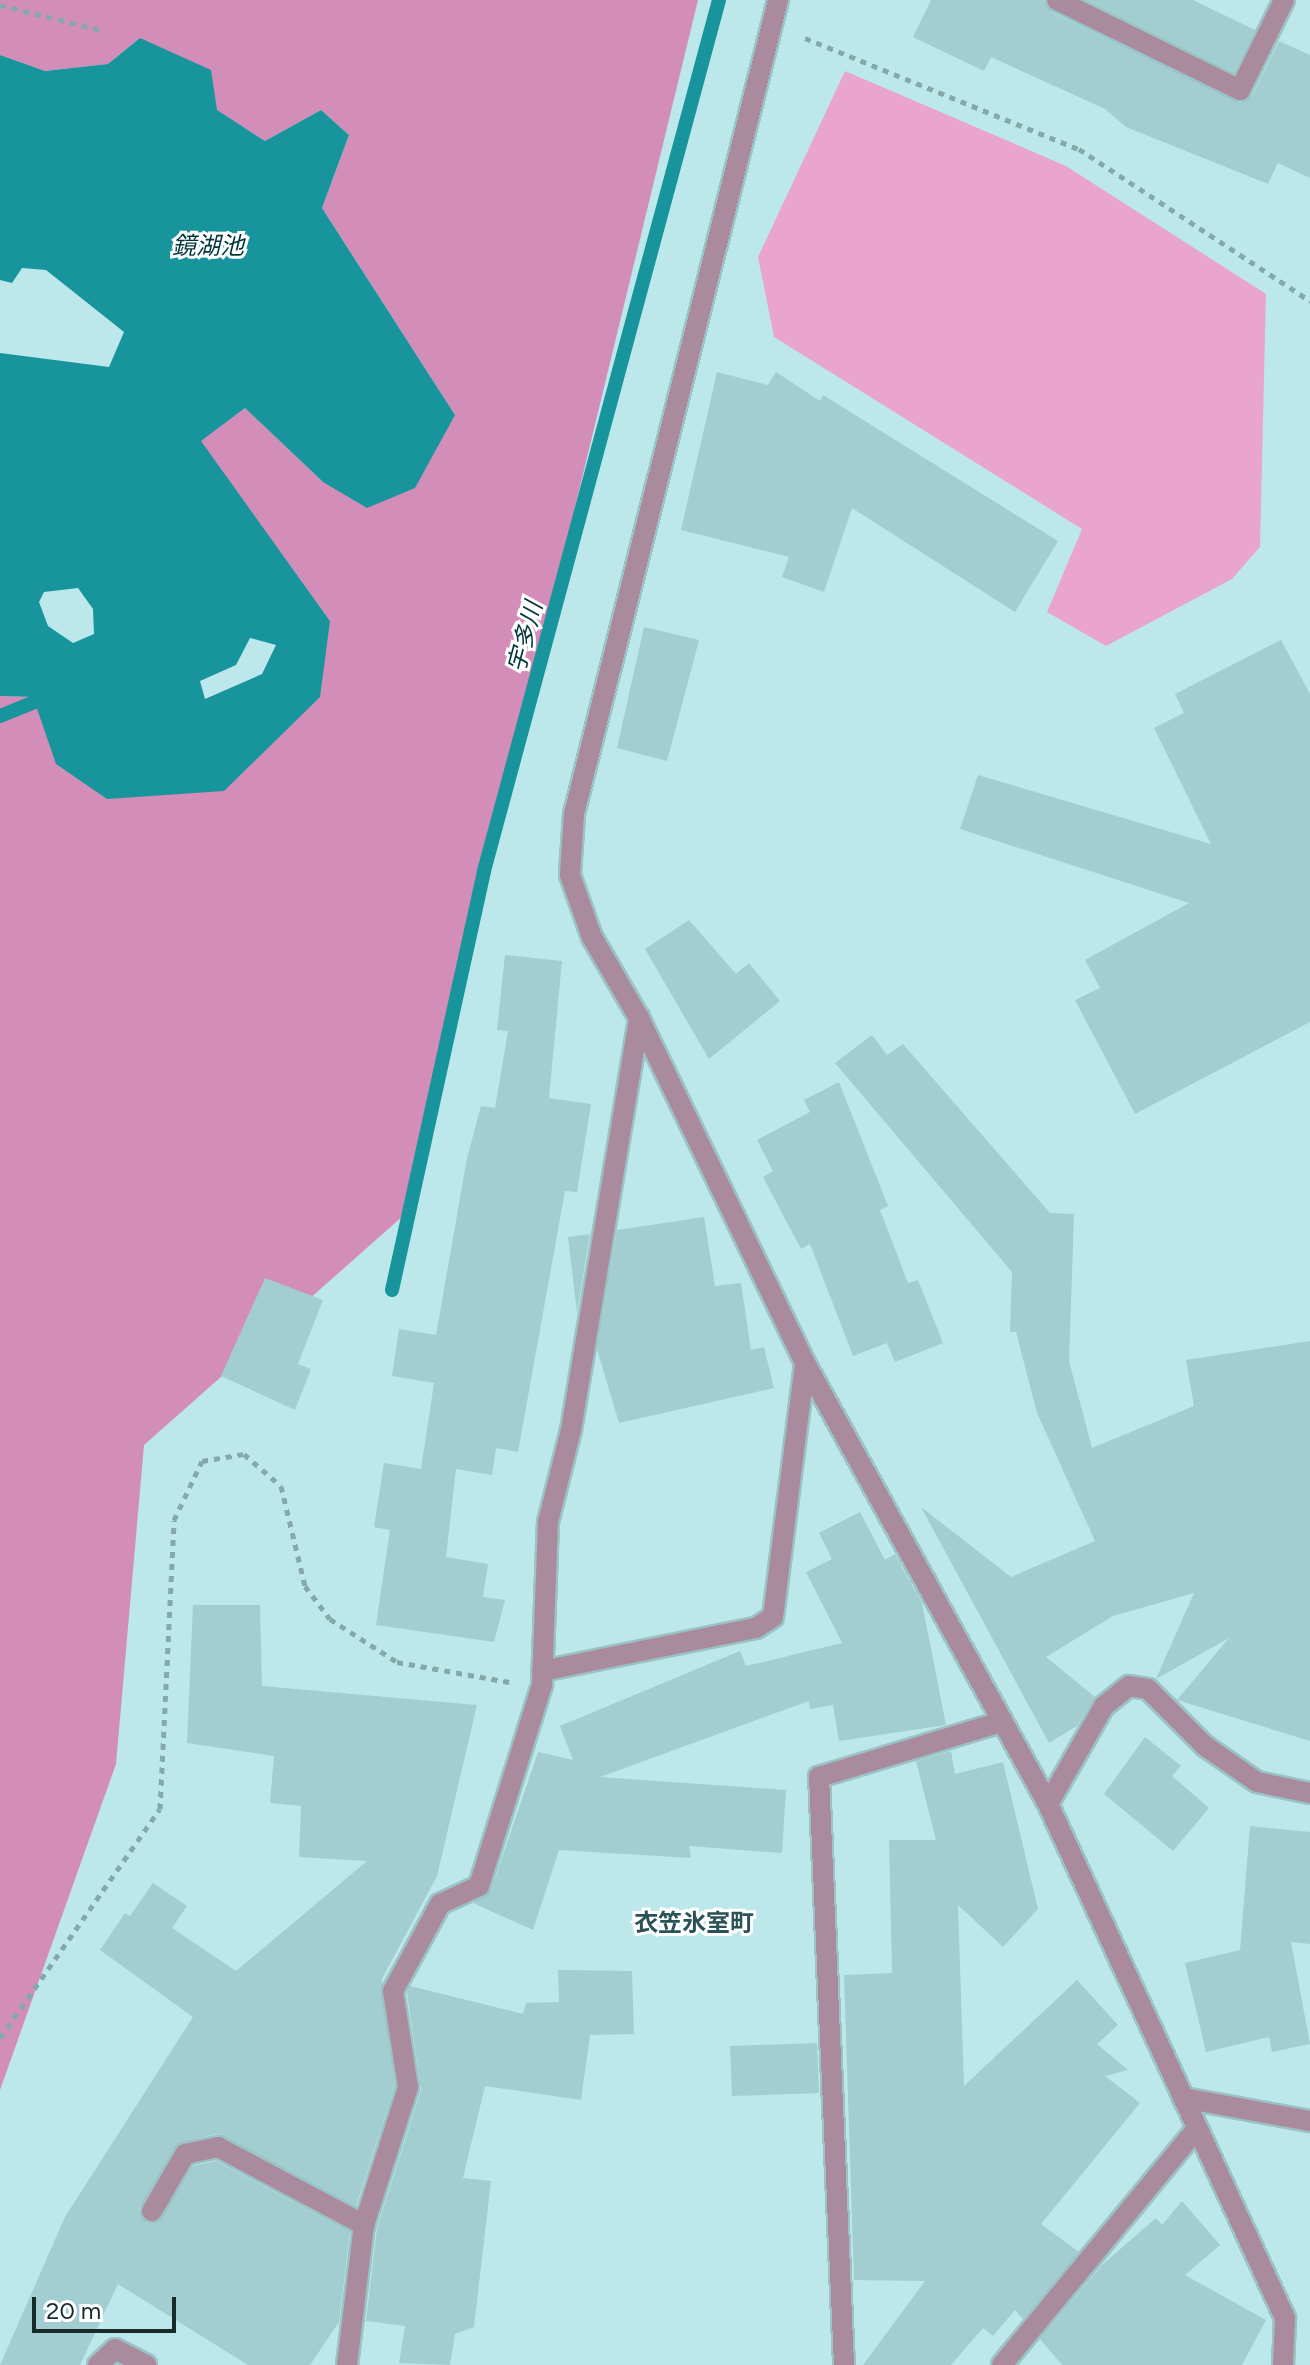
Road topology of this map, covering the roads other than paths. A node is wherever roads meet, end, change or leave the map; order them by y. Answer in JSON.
{"nodes":[{"id":1,"x":778,"y":0,"type":"edge"},
{"id":2,"x":1057,"y":0,"type":"edge"},
{"id":3,"x":1284,"y":0,"type":"edge"},
{"id":4,"x":639,"y":1018,"type":"junction"},
{"id":5,"x":805,"y":1363,"type":"junction"},
{"id":6,"x":542,"y":1678,"type":"junction"},
{"id":7,"x":1001,"y":1722,"type":"junction"},
{"id":8,"x":1310,"y":1793,"type":"edge"},
{"id":9,"x":1048,"y":1804,"type":"junction"},
{"id":10,"x":1183,"y":2098,"type":"junction"},
{"id":11,"x":1310,"y":2121,"type":"edge"},
{"id":12,"x":1196,"y":2130,"type":"junction"},
{"id":13,"x":152,"y":2211,"type":"dead end"},
{"id":14,"x":364,"y":2225,"type":"junction"},
{"id":15,"x":98,"y":2365,"type":"edge"},
{"id":16,"x":146,"y":2365,"type":"edge"},
{"id":17,"x":347,"y":2365,"type":"edge"},
{"id":18,"x":844,"y":2365,"type":"edge"},
{"id":19,"x":1002,"y":2365,"type":"edge"},
{"id":20,"x":1283,"y":2365,"type":"edge"}],
"edges":[{"from":1,"to":4,"type":"street"},
{"from":2,"to":3,"type":"street"},
{"from":4,"to":5,"type":"street"},
{"from":4,"to":6,"type":"street"},
{"from":5,"to":6,"type":"street"},
{"from":5,"to":7,"type":"street"},
{"from":6,"to":14,"type":"street"},
{"from":7,"to":9,"type":"street"},
{"from":7,"to":18,"type":"street"},
{"from":8,"to":9,"type":"street"},
{"from":9,"to":10,"type":"street"},
{"from":10,"to":11,"type":"street"},
{"from":10,"to":12,"type":"street"},
{"from":12,"to":19,"type":"street"},
{"from":12,"to":20,"type":"street"},
{"from":13,"to":14,"type":"street"},
{"from":14,"to":17,"type":"street"},
{"from":15,"to":16,"type":"street"}]}
